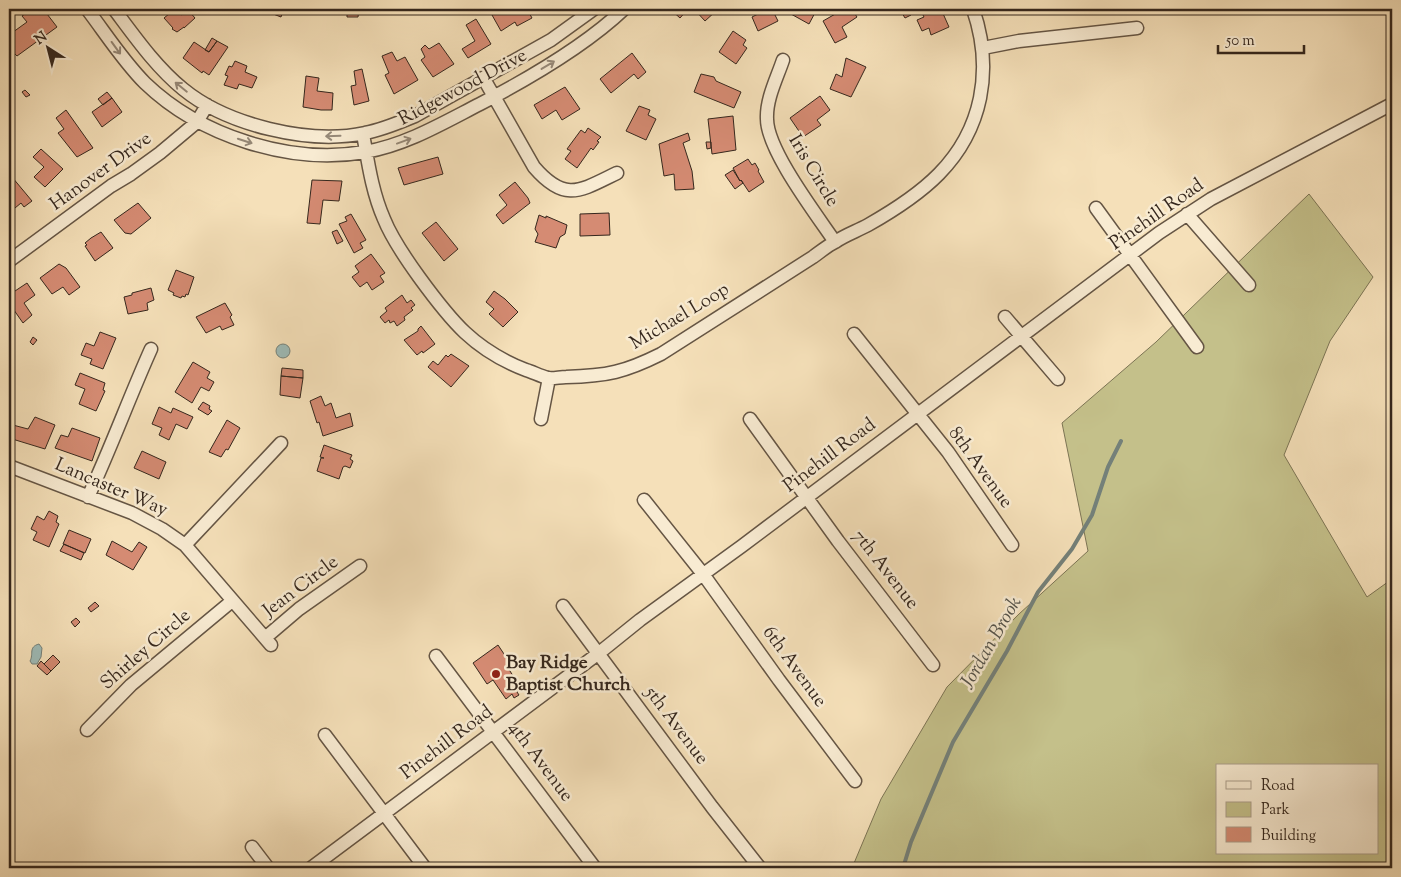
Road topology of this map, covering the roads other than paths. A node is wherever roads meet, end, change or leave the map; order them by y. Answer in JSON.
{"nodes":[{"id":1,"x":87,"y":9,"type":"edge"},
{"id":2,"x":114,"y":9,"type":"edge"},
{"id":3,"x":594,"y":9,"type":"edge"},
{"id":4,"x":624,"y":9,"type":"edge"},
{"id":5,"x":973,"y":9,"type":"edge"},
{"id":6,"x":1137,"y":28,"type":"dead end"},
{"id":7,"x":982,"y":48,"type":"junction"},
{"id":8,"x":783,"y":60,"type":"dead end"},
{"id":9,"x":484,"y":79,"type":"junction"},
{"id":10,"x":494,"y":97,"type":"junction"},
{"id":11,"x":1392,"y":104,"type":"edge"},
{"id":12,"x":206,"y":105,"type":"junction"},
{"id":13,"x":197,"y":122,"type":"junction"},
{"id":14,"x":363,"y":134,"type":"junction"},
{"id":15,"x":366,"y":152,"type":"junction"},
{"id":16,"x":617,"y":173,"type":"dead end"},
{"id":17,"x":1096,"y":208,"type":"dead end"},
{"id":18,"x":1188,"y":214,"type":"junction"},
{"id":19,"x":834,"y":242,"type":"junction"},
{"id":20,"x":1131,"y":254,"type":"junction"},
{"id":21,"x":9,"y":261,"type":"edge"},
{"id":22,"x":1249,"y":285,"type":"dead end"},
{"id":23,"x":1005,"y":318,"type":"dead end"},
{"id":24,"x":854,"y":334,"type":"dead end"},
{"id":25,"x":1020,"y":336,"type":"junction"},
{"id":26,"x":1198,"y":348,"type":"dead end"},
{"id":27,"x":151,"y":349,"type":"dead end"},
{"id":28,"x":549,"y":378,"type":"junction"},
{"id":29,"x":1058,"y":380,"type":"dead end"},
{"id":30,"x":917,"y":414,"type":"junction"},
{"id":31,"x":542,"y":419,"type":"dead end"},
{"id":32,"x":750,"y":419,"type":"dead end"},
{"id":33,"x":281,"y":443,"type":"dead end"},
{"id":34,"x":9,"y":466,"type":"edge"},
{"id":35,"x":88,"y":497,"type":"junction"},
{"id":36,"x":807,"y":497,"type":"junction"},
{"id":37,"x":644,"y":500,"type":"dead end"},
{"id":38,"x":185,"y":545,"type":"junction"},
{"id":39,"x":1012,"y":546,"type":"dead end"},
{"id":40,"x":360,"y":566,"type":"dead end"},
{"id":41,"x":703,"y":574,"type":"junction"},
{"id":42,"x":232,"y":601,"type":"junction"},
{"id":43,"x":563,"y":606,"type":"dead end"},
{"id":44,"x":268,"y":642,"type":"joint"},
{"id":45,"x":600,"y":653,"type":"junction"},
{"id":46,"x":436,"y":656,"type":"dead end"},
{"id":47,"x":933,"y":665,"type":"dead end"},
{"id":48,"x":87,"y":730,"type":"dead end"},
{"id":49,"x":494,"y":732,"type":"junction"},
{"id":50,"x":325,"y":735,"type":"dead end"},
{"id":51,"x":855,"y":781,"type":"dead end"},
{"id":52,"x":385,"y":813,"type":"junction"},
{"id":53,"x":252,"y":847,"type":"dead end"},
{"id":54,"x":268,"y":868,"type":"edge"},
{"id":55,"x":311,"y":868,"type":"edge"},
{"id":56,"x":425,"y":868,"type":"edge"},
{"id":57,"x":595,"y":868,"type":"edge"},
{"id":58,"x":760,"y":868,"type":"edge"}],
"edges":[{"from":1,"to":13,"type":"street","name":"Ridgewood Drive","one_way":true},
{"from":12,"to":2,"type":"street","name":"Ridgewood Drive","one_way":true},
{"from":3,"to":9,"type":"street","name":"Ridgewood Drive"},
{"from":10,"to":4,"type":"street","name":"Ridgewood Drive","one_way":true},
{"from":5,"to":7,"type":"street","name":"Michael Loop"},
{"from":6,"to":7,"type":"street"},
{"from":7,"to":19,"type":"street","name":"Michael Loop"},
{"from":8,"to":19,"type":"street","name":"Iris Circle"},
{"from":9,"to":10,"type":"street"},
{"from":9,"to":14,"type":"street","name":"Ridgewood Drive"},
{"from":15,"to":10,"type":"street","name":"Ridgewood Drive","one_way":true},
{"from":10,"to":16,"type":"street"},
{"from":11,"to":18,"type":"street","name":"Pinehill Road"},
{"from":12,"to":13,"type":"street","name":"Hanover Drive"},
{"from":14,"to":12,"type":"street","name":"Ridgewood Drive","one_way":true},
{"from":13,"to":15,"type":"street","name":"Ridgewood Drive","one_way":true},
{"from":13,"to":21,"type":"street","name":"Hanover Drive"},
{"from":14,"to":15,"type":"street","name":"Michael Loop"},
{"from":15,"to":28,"type":"street","name":"Michael Loop"},
{"from":17,"to":20,"type":"street"},
{"from":18,"to":20,"type":"street","name":"Pinehill Road"},
{"from":18,"to":22,"type":"street"},
{"from":19,"to":28,"type":"street","name":"Michael Loop"},
{"from":20,"to":25,"type":"street","name":"Pinehill Road"},
{"from":20,"to":26,"type":"street"},
{"from":23,"to":25,"type":"street"},
{"from":24,"to":30,"type":"street","name":"8th Avenue"},
{"from":25,"to":29,"type":"street"},
{"from":25,"to":30,"type":"street","name":"Pinehill Road"},
{"from":27,"to":35,"type":"street"},
{"from":28,"to":31,"type":"street"},
{"from":30,"to":36,"type":"street","name":"Pinehill Road"},
{"from":30,"to":39,"type":"street","name":"8th Avenue"},
{"from":32,"to":36,"type":"street","name":"7th Avenue"},
{"from":33,"to":38,"type":"street"},
{"from":34,"to":35,"type":"street","name":"Lancaster Way"},
{"from":35,"to":38,"type":"street","name":"Lancaster Way"},
{"from":36,"to":41,"type":"street","name":"Pinehill Road"},
{"from":36,"to":47,"type":"street","name":"7th Avenue"},
{"from":37,"to":41,"type":"street","name":"6th Avenue"},
{"from":38,"to":42,"type":"street","name":"Lancaster Way"},
{"from":40,"to":44,"type":"street","name":"Jean Circle"},
{"from":41,"to":45,"type":"street","name":"Pinehill Road"},
{"from":41,"to":51,"type":"street","name":"6th Avenue"},
{"from":42,"to":44,"type":"street","name":"Lancaster Way"},
{"from":42,"to":48,"type":"street","name":"Shirley Circle"},
{"from":43,"to":45,"type":"street","name":"5th Avenue"},
{"from":45,"to":49,"type":"street","name":"Pinehill Road"},
{"from":45,"to":58,"type":"street","name":"5th Avenue"},
{"from":46,"to":49,"type":"street","name":"4th Avenue"},
{"from":49,"to":52,"type":"street","name":"Pinehill Road"},
{"from":49,"to":57,"type":"street","name":"4th Avenue"},
{"from":50,"to":52,"type":"street"},
{"from":52,"to":55,"type":"street","name":"Pinehill Road"},
{"from":52,"to":56,"type":"street"},
{"from":53,"to":54,"type":"street"}]}
